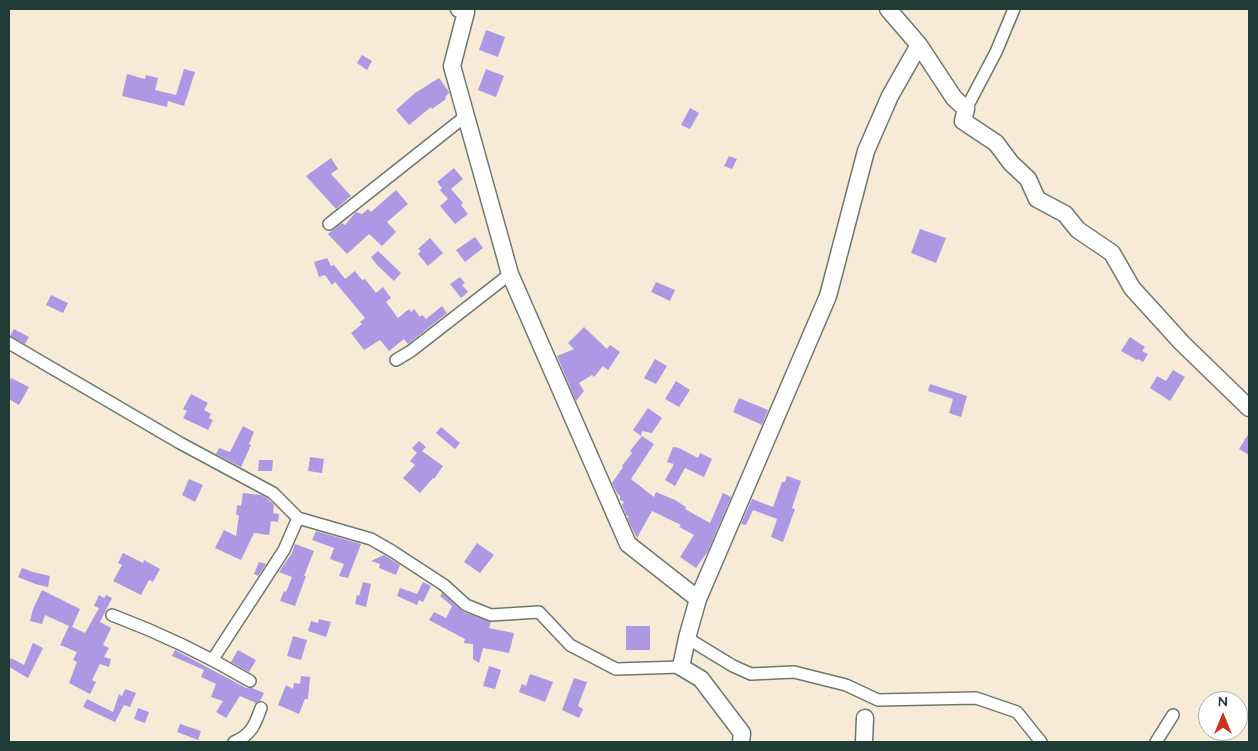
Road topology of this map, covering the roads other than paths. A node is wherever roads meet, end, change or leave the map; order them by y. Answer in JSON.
{"nodes":[{"id":1,"x":459,"y":9,"type":"edge"},
{"id":2,"x":888,"y":9,"type":"edge"},
{"id":3,"x":1014,"y":9,"type":"edge"},
{"id":4,"x":919,"y":45,"type":"junction"},
{"id":5,"x":966,"y":108,"type":"junction"},
{"id":6,"x":467,"y":115,"type":"junction"},
{"id":7,"x":329,"y":224,"type":"dead end"},
{"id":8,"x":510,"y":274,"type":"junction"},
{"id":9,"x":9,"y":343,"type":"edge"},
{"id":10,"x":396,"y":360,"type":"dead end"},
{"id":11,"x":1249,"y":408,"type":"edge"},
{"id":12,"x":298,"y":518,"type":"junction"},
{"id":13,"x":698,"y":599,"type":"junction"},
{"id":14,"x":112,"y":615,"type":"dead end"},
{"id":15,"x":686,"y":644,"type":"junction"},
{"id":16,"x":213,"y":659,"type":"junction"},
{"id":17,"x":681,"y":667,"type":"junction"},
{"id":18,"x":250,"y":681,"type":"dead end"},
{"id":19,"x":261,"y":708,"type":"dead end"},
{"id":20,"x":1173,"y":715,"type":"dead end"},
{"id":21,"x":865,"y":718,"type":"dead end"},
{"id":22,"x":234,"y":742,"type":"edge"},
{"id":23,"x":741,"y":742,"type":"edge"},
{"id":24,"x":864,"y":742,"type":"edge"},
{"id":25,"x":1041,"y":742,"type":"edge"},
{"id":26,"x":1156,"y":742,"type":"edge"}],
"edges":[{"from":1,"to":6,"type":"street"},
{"from":2,"to":4,"type":"street"},
{"from":3,"to":5,"type":"street"},
{"from":4,"to":5,"type":"street"},
{"from":4,"to":13,"type":"street"},
{"from":5,"to":11,"type":"street"},
{"from":6,"to":7,"type":"street"},
{"from":6,"to":8,"type":"street"},
{"from":8,"to":10,"type":"street"},
{"from":8,"to":13,"type":"street"},
{"from":9,"to":12,"type":"street"},
{"from":12,"to":16,"type":"street"},
{"from":12,"to":17,"type":"street"},
{"from":13,"to":15,"type":"street"},
{"from":14,"to":16,"type":"street"},
{"from":15,"to":17,"type":"street"},
{"from":15,"to":25,"type":"street"},
{"from":16,"to":18,"type":"street"},
{"from":17,"to":23,"type":"street"},
{"from":19,"to":22,"type":"street"},
{"from":20,"to":26,"type":"street"},
{"from":21,"to":24,"type":"street"}]}
